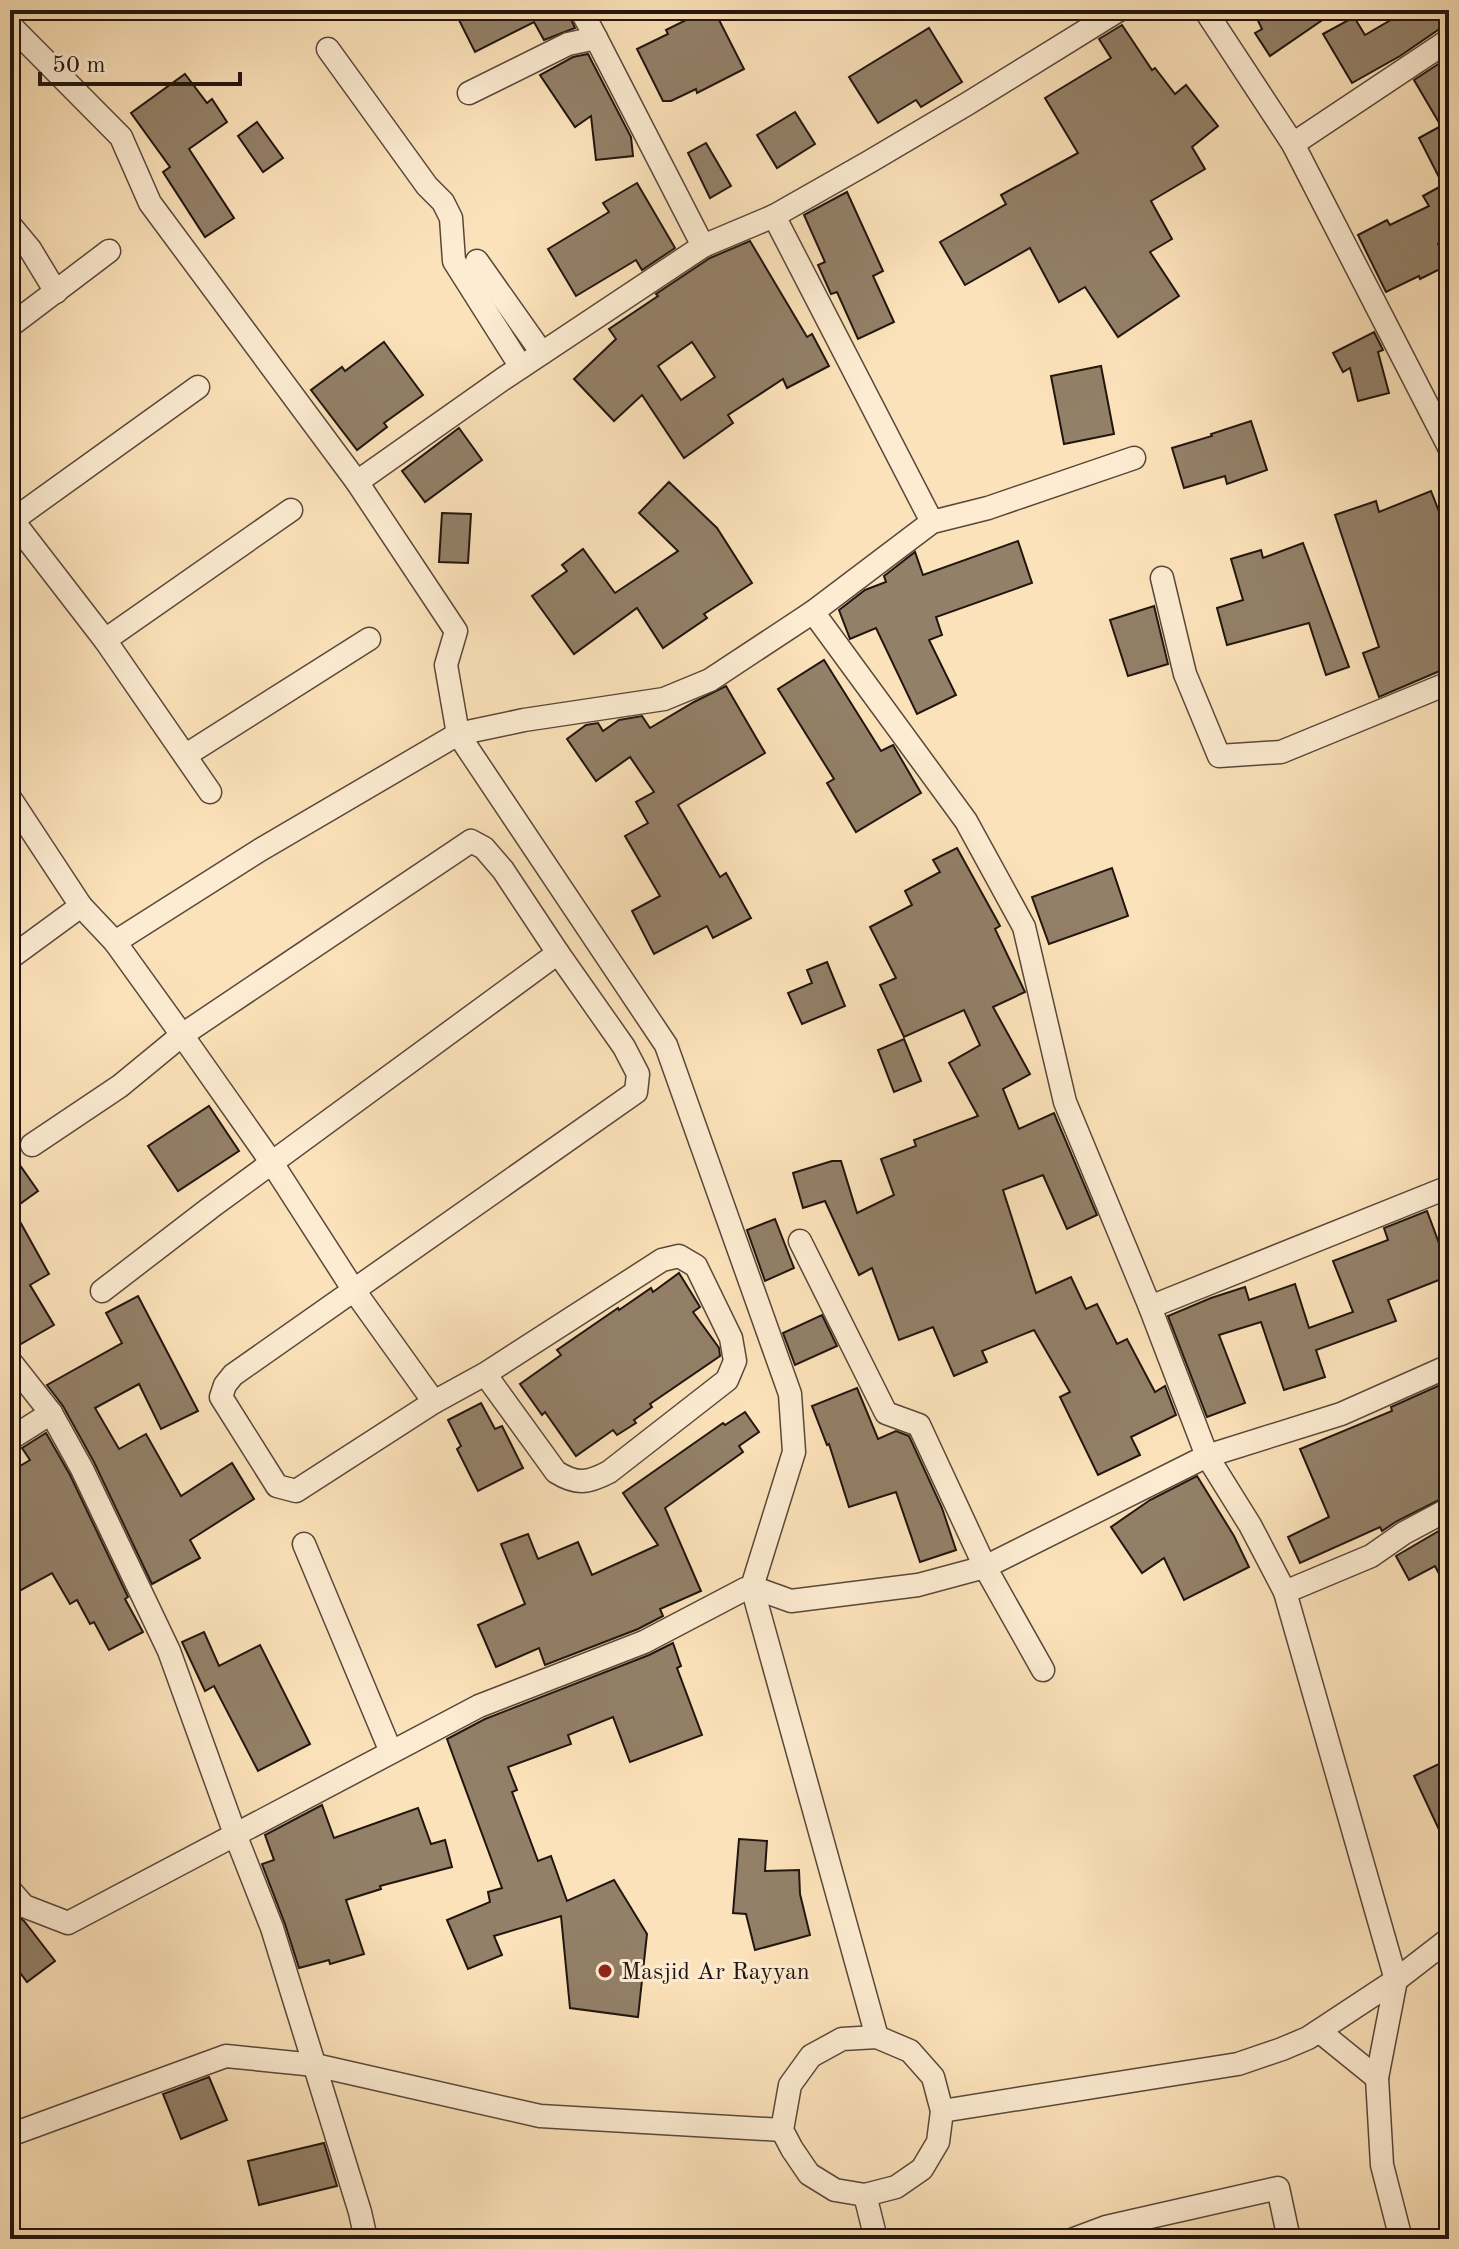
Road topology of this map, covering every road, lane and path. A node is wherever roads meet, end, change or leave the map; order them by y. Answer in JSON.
{"nodes":[{"id":1,"x":581,"y":10,"type":"edge"},
{"id":2,"x":1119,"y":10,"type":"edge"},
{"id":3,"x":1205,"y":10,"type":"edge"},
{"id":4,"x":10,"y":25,"type":"edge"},
{"id":5,"x":596,"y":38,"type":"junction"},
{"id":6,"x":1449,"y":40,"type":"edge"},
{"id":7,"x":328,"y":49,"type":"dead end"},
{"id":8,"x":469,"y":93,"type":"dead end"},
{"id":9,"x":1293,"y":144,"type":"junction"},
{"id":10,"x":774,"y":216,"type":"junction"},
{"id":11,"x":10,"y":225,"type":"edge"},
{"id":12,"x":703,"y":246,"type":"junction"},
{"id":13,"x":109,"y":251,"type":"dead end"},
{"id":14,"x":477,"y":261,"type":"dead end"},
{"id":15,"x":56,"y":292,"type":"junction"},
{"id":16,"x":10,"y":326,"type":"edge"},
{"id":17,"x":542,"y":353,"type":"junction"},
{"id":18,"x":521,"y":367,"type":"junction"},
{"id":19,"x":198,"y":387,"type":"dead end"},
{"id":20,"x":1449,"y":447,"type":"edge"},
{"id":21,"x":1134,"y":458,"type":"dead end"},
{"id":22,"x":357,"y":482,"type":"junction"},
{"id":23,"x":291,"y":510,"type":"dead end"},
{"id":24,"x":11,"y":520,"type":"edge"},
{"id":25,"x":932,"y":522,"type":"junction"},
{"id":26,"x":1162,"y":578,"type":"dead end"},
{"id":27,"x":813,"y":612,"type":"junction"},
{"id":28,"x":369,"y":639,"type":"dead end"},
{"id":29,"x":105,"y":640,"type":"junction"},
{"id":30,"x":1449,"y":683,"type":"edge"},
{"id":31,"x":458,"y":734,"type":"junction"},
{"id":32,"x":186,"y":755,"type":"junction"},
{"id":33,"x":210,"y":792,"type":"dead end"},
{"id":34,"x":10,"y":798,"type":"edge"},
{"id":35,"x":81,"y":906,"type":"junction"},
{"id":36,"x":115,"y":942,"type":"junction"},
{"id":37,"x":558,"y":953,"type":"junction"},
{"id":38,"x":10,"y":958,"type":"edge"},
{"id":39,"x":182,"y":1035,"type":"junction"},
{"id":40,"x":32,"y":1145,"type":"dead end"},
{"id":41,"x":272,"y":1163,"type":"junction"},
{"id":42,"x":1449,"y":1187,"type":"edge"},
{"id":43,"x":800,"y":1241,"type":"dead end"},
{"id":44,"x":353,"y":1289,"type":"junction"},
{"id":45,"x":102,"y":1291,"type":"dead end"},
{"id":46,"x":1150,"y":1307,"type":"junction"},
{"id":47,"x":10,"y":1361,"type":"edge"},
{"id":48,"x":1449,"y":1366,"type":"edge"},
{"id":49,"x":485,"y":1374,"type":"junction"},
{"id":50,"x":434,"y":1402,"type":"junction"},
{"id":51,"x":51,"y":1413,"type":"junction"},
{"id":52,"x":10,"y":1439,"type":"edge"},
{"id":53,"x":1207,"y":1456,"type":"junction"},
{"id":54,"x":1449,"y":1509,"type":"edge"},
{"id":55,"x":304,"y":1544,"type":"dead end"},
{"id":56,"x":985,"y":1567,"type":"junction"},
{"id":57,"x":752,"y":1587,"type":"junction"},
{"id":58,"x":1285,"y":1592,"type":"junction"},
{"id":59,"x":1043,"y":1670,"type":"dead end"},
{"id":60,"x":391,"y":1752,"type":"junction"},
{"id":61,"x":235,"y":1834,"type":"junction"},
{"id":62,"x":15,"y":1902,"type":"edge"},
{"id":63,"x":1449,"y":1939,"type":"edge"},
{"id":64,"x":1396,"y":1980,"type":"junction"},
{"id":65,"x":1319,"y":2031,"type":"junction"},
{"id":66,"x":877,"y":2037,"type":"junction"},
{"id":67,"x":315,"y":2065,"type":"junction"},
{"id":68,"x":1377,"y":2078,"type":"junction"},
{"id":69,"x":942,"y":2111,"type":"junction"},
{"id":70,"x":782,"y":2130,"type":"junction"},
{"id":71,"x":10,"y":2135,"type":"edge"},
{"id":72,"x":865,"y":2195,"type":"junction"},
{"id":73,"x":366,"y":2239,"type":"edge"},
{"id":74,"x":876,"y":2239,"type":"edge"},
{"id":75,"x":1074,"y":2239,"type":"edge"},
{"id":76,"x":1289,"y":2239,"type":"edge"},
{"id":77,"x":1401,"y":2239,"type":"edge"}],
"edges":[{"from":1,"to":5,"type":"street"},
{"from":2,"to":10,"type":"street"},
{"from":3,"to":9,"type":"street"},
{"from":4,"to":22,"type":"street"},
{"from":5,"to":8,"type":"street"},
{"from":5,"to":12,"type":"street"},
{"from":6,"to":9,"type":"street"},
{"from":7,"to":18,"type":"street"},
{"from":9,"to":20,"type":"street"},
{"from":10,"to":12,"type":"street"},
{"from":10,"to":25,"type":"street"},
{"from":11,"to":15,"type":"street"},
{"from":12,"to":17,"type":"street"},
{"from":13,"to":15,"type":"street"},
{"from":14,"to":17,"type":"street"},
{"from":15,"to":16,"type":"street"},
{"from":17,"to":18,"type":"street"},
{"from":18,"to":22,"type":"street"},
{"from":19,"to":24,"type":"street"},
{"from":21,"to":25,"type":"street"},
{"from":22,"to":31,"type":"street"},
{"from":23,"to":29,"type":"street"},
{"from":24,"to":29,"type":"street"},
{"from":25,"to":27,"type":"street"},
{"from":26,"to":30,"type":"street"},
{"from":27,"to":31,"type":"street"},
{"from":27,"to":46,"type":"street"},
{"from":28,"to":32,"type":"street"},
{"from":29,"to":32,"type":"street"},
{"from":31,"to":36,"type":"street"},
{"from":31,"to":57,"type":"street"},
{"from":32,"to":33,"type":"street"},
{"from":34,"to":35,"type":"street"},
{"from":35,"to":36,"type":"street"},
{"from":35,"to":38,"type":"street"},
{"from":36,"to":39,"type":"street"},
{"from":37,"to":39,"type":"street"},
{"from":37,"to":41,"type":"street"},
{"from":37,"to":44,"type":"street"},
{"from":39,"to":40,"type":"street"},
{"from":39,"to":41,"type":"street"},
{"from":41,"to":44,"type":"street"},
{"from":41,"to":45,"type":"street"},
{"from":42,"to":46,"type":"street"},
{"from":43,"to":56,"type":"street"},
{"from":44,"to":50,"type":"street"},
{"from":44,"to":50,"type":"street"},
{"from":46,"to":53,"type":"street"},
{"from":47,"to":51,"type":"street"},
{"from":48,"to":53,"type":"street"},
{"from":49,"to":49,"type":"street"},
{"from":49,"to":50,"type":"street"},
{"from":51,"to":52,"type":"street"},
{"from":51,"to":61,"type":"street"},
{"from":53,"to":56,"type":"street"},
{"from":53,"to":58,"type":"street"},
{"from":54,"to":58,"type":"street"},
{"from":55,"to":60,"type":"street"},
{"from":56,"to":57,"type":"street"},
{"from":56,"to":59,"type":"street"},
{"from":57,"to":60,"type":"street"},
{"from":57,"to":66,"type":"street"},
{"from":58,"to":64,"type":"street"},
{"from":60,"to":61,"type":"street"},
{"from":61,"to":62,"type":"street"},
{"from":61,"to":67,"type":"street"},
{"from":63,"to":64,"type":"street"},
{"from":64,"to":65,"type":"street"},
{"from":64,"to":68,"type":"street"},
{"from":65,"to":68,"type":"street"},
{"from":65,"to":69,"type":"street"},
{"from":66,"to":69,"type":"street"},
{"from":66,"to":70,"type":"street"},
{"from":67,"to":70,"type":"street"},
{"from":67,"to":71,"type":"street"},
{"from":67,"to":73,"type":"street"},
{"from":68,"to":77,"type":"street"},
{"from":69,"to":72,"type":"street"},
{"from":70,"to":72,"type":"street"},
{"from":72,"to":74,"type":"street"},
{"from":75,"to":76,"type":"street"}]}
